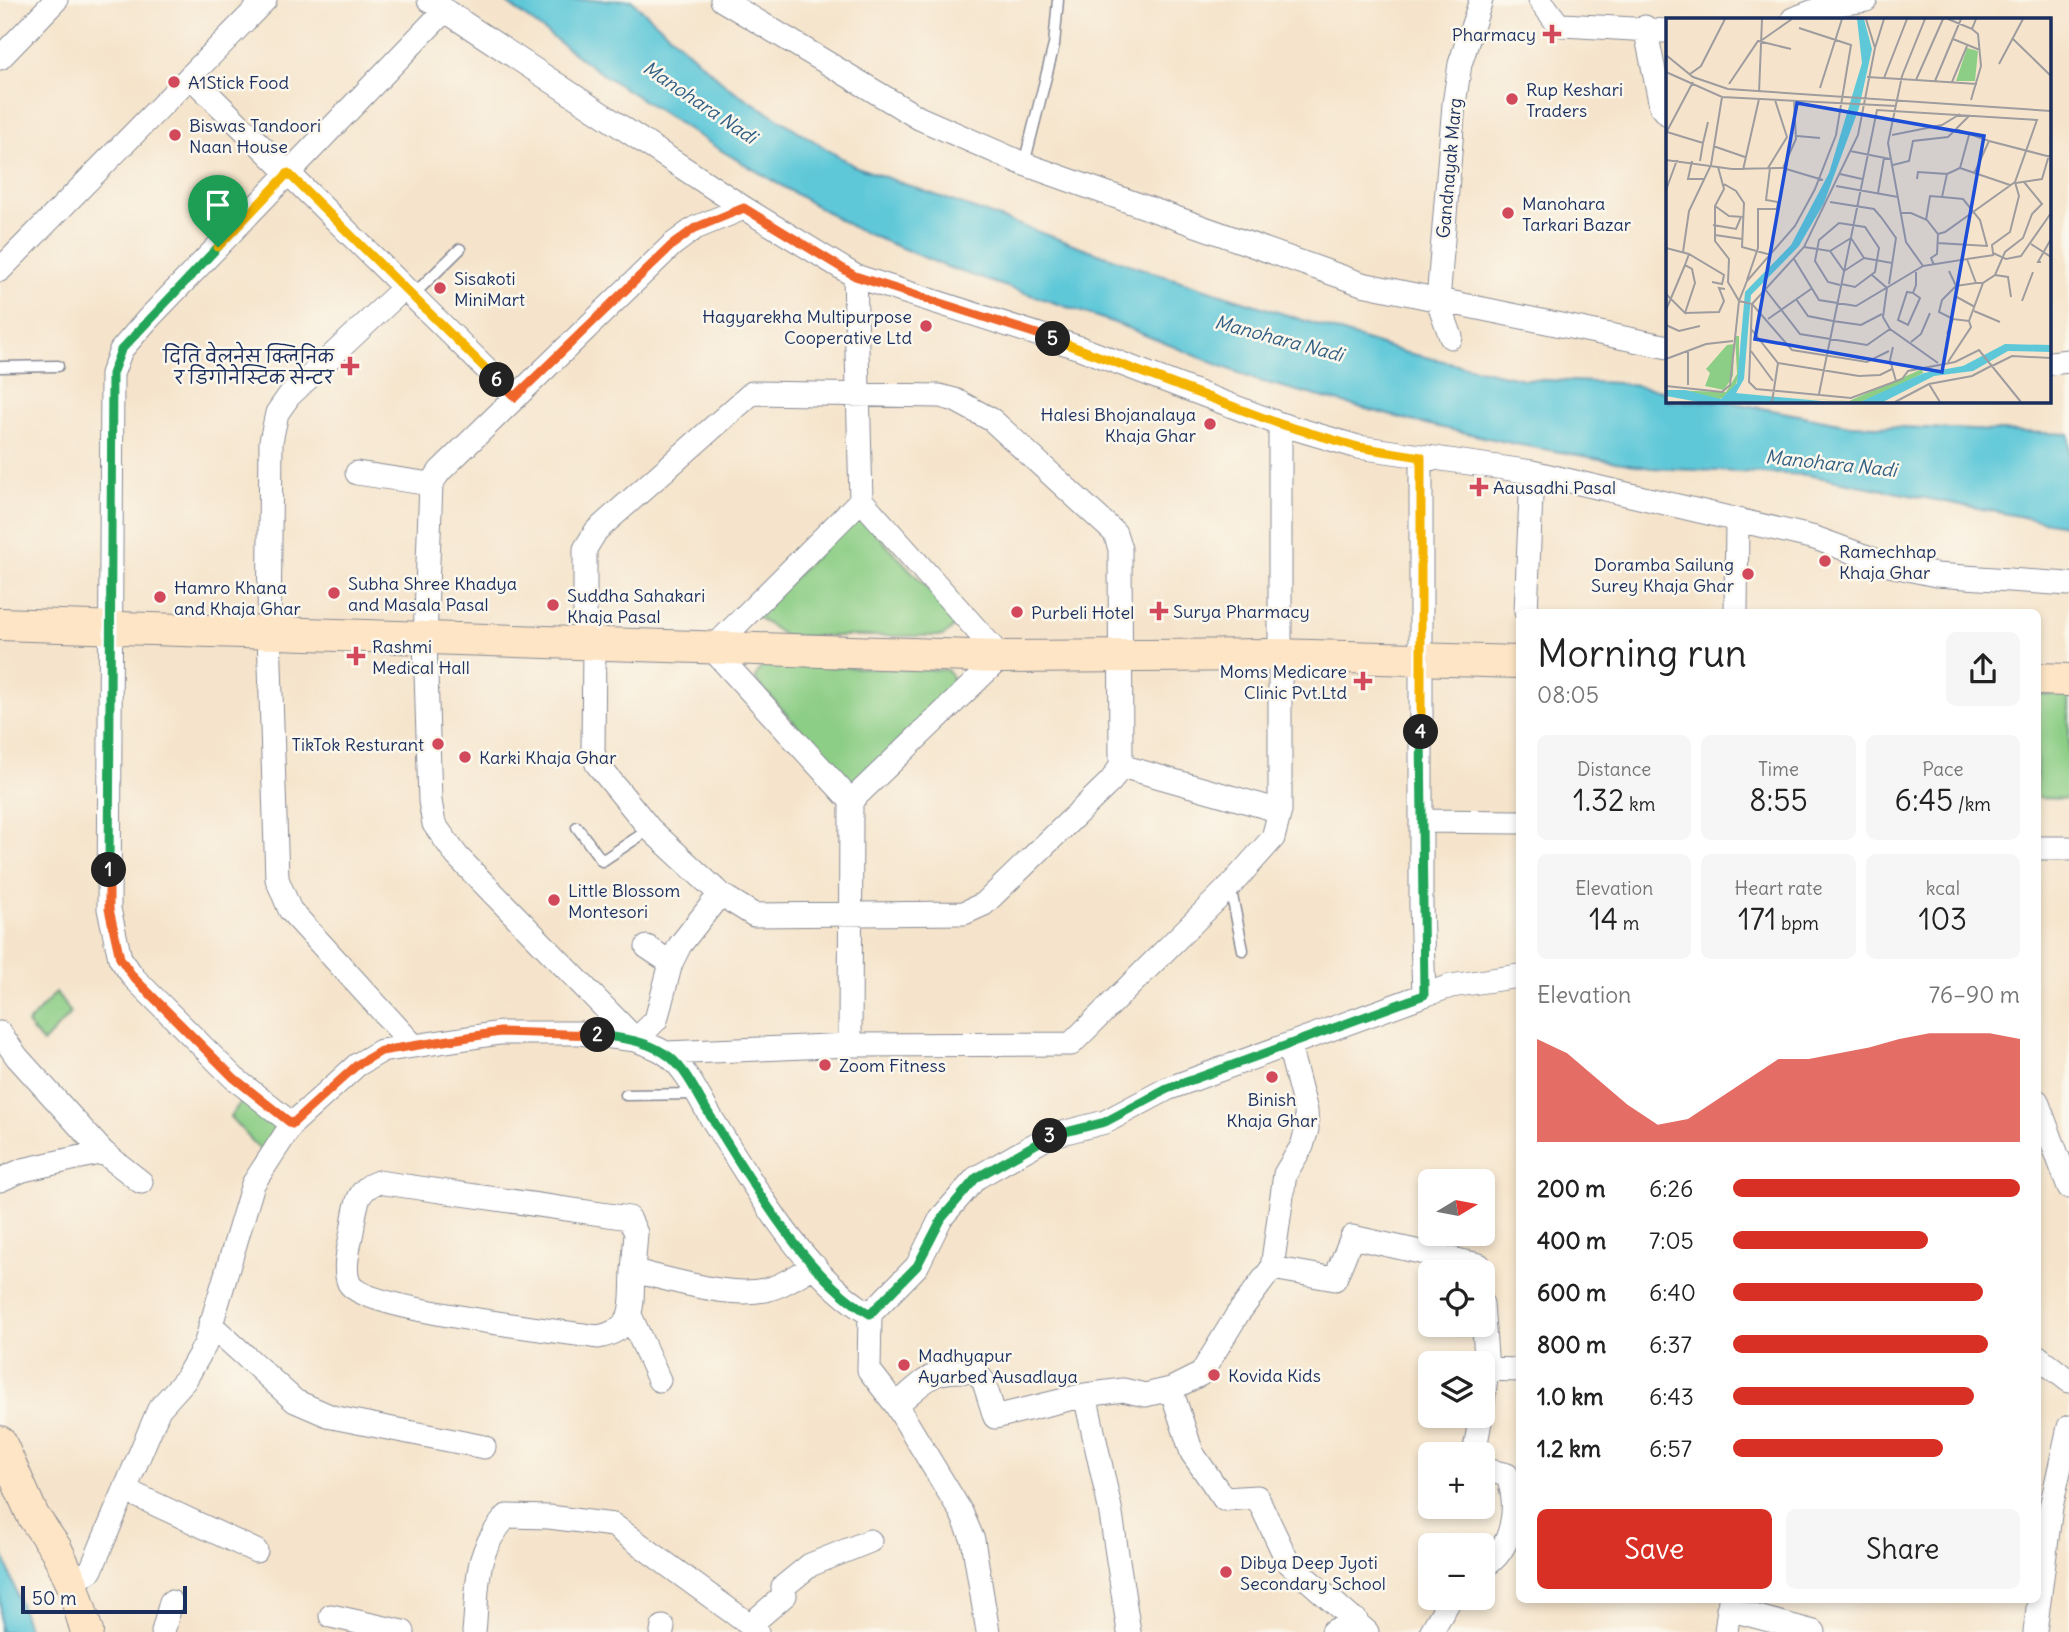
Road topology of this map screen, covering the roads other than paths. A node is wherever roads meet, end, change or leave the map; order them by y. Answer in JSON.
{"nodes":[{"id":1,"x":57,"y":0,"type":"edge"},
{"id":2,"x":265,"y":0,"type":"edge"},
{"id":3,"x":1058,"y":0,"type":"edge"},
{"id":4,"x":1482,"y":0,"type":"edge"},
{"id":5,"x":1540,"y":0,"type":"edge"},
{"id":6,"x":1866,"y":0,"type":"edge"},
{"id":7,"x":734,"y":3,"type":"edge"},
{"id":8,"x":437,"y":5,"type":"edge"},
{"id":9,"x":1796,"y":18,"type":"edge"},
{"id":10,"x":1645,"y":27,"type":"junction"},
{"id":11,"x":1666,"y":31,"type":"edge"},
{"id":12,"x":0,"y":58,"type":"edge"},
{"id":13,"x":190,"y":76,"type":"junction"},
{"id":14,"x":1666,"y":112,"type":"edge"},
{"id":15,"x":1024,"y":163,"type":"junction"},
{"id":16,"x":288,"y":173,"type":"junction"},
{"id":17,"x":744,"y":208,"type":"junction"},
{"id":18,"x":460,"y":249,"type":"dead end"},
{"id":19,"x":0,"y":270,"type":"edge"},
{"id":20,"x":855,"y":276,"type":"junction"},
{"id":21,"x":408,"y":292,"type":"junction"},
{"id":22,"x":1437,"y":301,"type":"junction"},
{"id":23,"x":1451,"y":337,"type":"dead end"},
{"id":24,"x":1666,"y":346,"type":"edge"},
{"id":25,"x":58,"y":366,"type":"dead end"},
{"id":26,"x":0,"y":367,"type":"edge"},
{"id":27,"x":515,"y":397,"type":"junction"},
{"id":28,"x":858,"y":397,"type":"junction"},
{"id":29,"x":1280,"y":424,"type":"junction"},
{"id":30,"x":1421,"y":457,"type":"junction"},
{"id":31,"x":1532,"y":472,"type":"junction"},
{"id":32,"x":357,"y":473,"type":"dead end"},
{"id":33,"x":430,"y":484,"type":"junction"},
{"id":34,"x":861,"y":500,"type":"junction"},
{"id":35,"x":1737,"y":520,"type":"junction"},
{"id":36,"x":2069,"y":584,"type":"edge"},
{"id":37,"x":1526,"y":609,"type":"edge"},
{"id":38,"x":1735,"y":609,"type":"edge"},
{"id":39,"x":0,"y":624,"type":"edge"},
{"id":40,"x":109,"y":628,"type":"junction"},
{"id":41,"x":269,"y":634,"type":"junction"},
{"id":42,"x":425,"y":639,"type":"junction"},
{"id":43,"x":589,"y":642,"type":"junction"},
{"id":44,"x":712,"y":649,"type":"junction"},
{"id":45,"x":1120,"y":655,"type":"junction"},
{"id":46,"x":1278,"y":655,"type":"junction"},
{"id":47,"x":1001,"y":657,"type":"junction"},
{"id":48,"x":1420,"y":659,"type":"junction"},
{"id":49,"x":1516,"y":662,"type":"edge"},
{"id":50,"x":2041,"y":679,"type":"edge"},
{"id":51,"x":2069,"y":680,"type":"edge"},
{"id":52,"x":1121,"y":766,"type":"junction"},
{"id":53,"x":852,"y":801,"type":"junction"},
{"id":54,"x":1280,"y":811,"type":"junction"},
{"id":55,"x":1422,"y":821,"type":"junction"},
{"id":56,"x":1516,"y":822,"type":"edge"},
{"id":57,"x":577,"y":827,"type":"dead end"},
{"id":58,"x":650,"y":829,"type":"junction"},
{"id":59,"x":2041,"y":848,"type":"edge"},
{"id":60,"x":2069,"y":848,"type":"edge"},
{"id":61,"x":1230,"y":886,"type":"junction"},
{"id":62,"x":720,"y":894,"type":"junction"},
{"id":63,"x":849,"y":914,"type":"junction"},
{"id":64,"x":647,"y":947,"type":"dead end"},
{"id":65,"x":1243,"y":950,"type":"dead end"},
{"id":66,"x":671,"y":964,"type":"junction"},
{"id":67,"x":1516,"y":976,"type":"edge"},
{"id":68,"x":1424,"y":995,"type":"junction"},
{"id":69,"x":0,"y":1033,"type":"edge"},
{"id":70,"x":636,"y":1040,"type":"junction"},
{"id":71,"x":413,"y":1045,"type":"junction"},
{"id":72,"x":850,"y":1045,"type":"junction"},
{"id":73,"x":1289,"y":1046,"type":"junction"},
{"id":74,"x":666,"y":1054,"type":"junction"},
{"id":75,"x":697,"y":1094,"type":"junction"},
{"id":76,"x":626,"y":1095,"type":"dead end"},
{"id":77,"x":2041,"y":1112,"type":"edge"},
{"id":78,"x":292,"y":1124,"type":"junction"},
{"id":79,"x":103,"y":1152,"type":"junction"},
{"id":80,"x":0,"y":1180,"type":"edge"},
{"id":81,"x":141,"y":1182,"type":"dead end"},
{"id":82,"x":2069,"y":1187,"type":"edge"},
{"id":83,"x":1456,"y":1260,"type":"edge"},
{"id":84,"x":815,"y":1266,"type":"junction"},
{"id":85,"x":1272,"y":1268,"type":"junction"},
{"id":86,"x":633,"y":1270,"type":"junction"},
{"id":87,"x":870,"y":1314,"type":"junction"},
{"id":88,"x":630,"y":1315,"type":"junction"},
{"id":89,"x":211,"y":1324,"type":"junction"},
{"id":90,"x":2041,"y":1359,"type":"edge"},
{"id":91,"x":1495,"y":1369,"type":"edge"},
{"id":92,"x":1516,"y":1370,"type":"edge"},
{"id":93,"x":659,"y":1380,"type":"dead end"},
{"id":94,"x":2069,"y":1381,"type":"edge"},
{"id":95,"x":1171,"y":1389,"type":"junction"},
{"id":96,"x":1085,"y":1395,"type":"junction"},
{"id":97,"x":896,"y":1405,"type":"junction"},
{"id":98,"x":2069,"y":1427,"type":"edge"},
{"id":99,"x":0,"y":1442,"type":"edge"},
{"id":100,"x":484,"y":1447,"type":"dead end"},
{"id":101,"x":1495,"y":1472,"type":"edge"},
{"id":102,"x":125,"y":1490,"type":"junction"},
{"id":103,"x":2044,"y":1506,"type":"edge"},
{"id":104,"x":870,"y":1541,"type":"dead end"},
{"id":105,"x":2041,"y":1548,"type":"edge"},
{"id":106,"x":256,"y":1551,"type":"dead end"},
{"id":107,"x":1495,"y":1556,"type":"edge"},
{"id":108,"x":72,"y":1583,"type":"junction"},
{"id":109,"x":171,"y":1602,"type":"dead end"},
{"id":110,"x":2037,"y":1603,"type":"edge"},
{"id":111,"x":1729,"y":1604,"type":"edge"},
{"id":112,"x":1444,"y":1610,"type":"edge"},
{"id":113,"x":331,"y":1616,"type":"dead end"},
{"id":114,"x":1361,"y":1626,"type":"edge"},
{"id":115,"x":754,"y":1628,"type":"edge"},
{"id":116,"x":87,"y":1632,"type":"edge"},
{"id":117,"x":163,"y":1632,"type":"edge"},
{"id":118,"x":403,"y":1632,"type":"edge"},
{"id":119,"x":474,"y":1632,"type":"edge"},
{"id":120,"x":988,"y":1632,"type":"edge"},
{"id":121,"x":1129,"y":1632,"type":"edge"},
{"id":122,"x":1332,"y":1632,"type":"edge"},
{"id":123,"x":1432,"y":1632,"type":"edge"},
{"id":124,"x":1727,"y":1632,"type":"edge"},
{"id":125,"x":1814,"y":1632,"type":"edge"},
{"id":126,"x":2035,"y":1632,"type":"edge"}],
"edges":[{"from":1,"to":12,"type":"street"},
{"from":2,"to":13,"type":"street"},
{"from":3,"to":15,"type":"lane"},
{"from":4,"to":22,"type":"street","name":"Gandnayak Marg"},
{"from":5,"to":10,"type":"street"},
{"from":6,"to":9,"type":"street"},
{"from":7,"to":15,"type":"street"},
{"from":8,"to":16,"type":"street"},
{"from":8,"to":17,"type":"street"},
{"from":10,"to":11,"type":"street"},
{"from":10,"to":14,"type":"street"},
{"from":13,"to":16,"type":"street"},
{"from":13,"to":19,"type":"street"},
{"from":15,"to":22,"type":"street"},
{"from":16,"to":21,"type":"street"},
{"from":16,"to":40,"type":"street"},
{"from":17,"to":20,"type":"street"},
{"from":17,"to":27,"type":"street"},
{"from":18,"to":21,"type":"lane"},
{"from":20,"to":28,"type":"street"},
{"from":20,"to":29,"type":"street"},
{"from":21,"to":27,"type":"street"},
{"from":21,"to":41,"type":"street"},
{"from":22,"to":23,"type":"street","name":"Gandnayak Marg"},
{"from":22,"to":24,"type":"street"},
{"from":25,"to":26,"type":"lane"},
{"from":27,"to":33,"type":"street"},
{"from":28,"to":34,"type":"street"},
{"from":28,"to":43,"type":"street"},
{"from":28,"to":45,"type":"street"},
{"from":29,"to":30,"type":"street"},
{"from":29,"to":46,"type":"street"},
{"from":30,"to":31,"type":"street"},
{"from":30,"to":48,"type":"street"},
{"from":31,"to":35,"type":"street"},
{"from":31,"to":37,"type":"street"},
{"from":32,"to":33,"type":"street"},
{"from":33,"to":42,"type":"street"},
{"from":34,"to":44,"type":"street"},
{"from":34,"to":47,"type":"street"},
{"from":35,"to":36,"type":"street"},
{"from":35,"to":38,"type":"street"},
{"from":39,"to":40,"type":"street"},
{"from":40,"to":41,"type":"street"},
{"from":40,"to":78,"type":"street"},
{"from":41,"to":42,"type":"street"},
{"from":41,"to":71,"type":"street"},
{"from":42,"to":43,"type":"street"},
{"from":42,"to":70,"type":"street"},
{"from":43,"to":44,"type":"street"},
{"from":43,"to":58,"type":"street"},
{"from":44,"to":47,"type":"street"},
{"from":44,"to":53,"type":"street"},
{"from":45,"to":46,"type":"street"},
{"from":45,"to":47,"type":"street"},
{"from":45,"to":52,"type":"street"},
{"from":46,"to":48,"type":"street"},
{"from":46,"to":54,"type":"street"},
{"from":47,"to":53,"type":"street"},
{"from":48,"to":49,"type":"street"},
{"from":48,"to":55,"type":"street"},
{"from":50,"to":51,"type":"street"},
{"from":52,"to":54,"type":"street"},
{"from":52,"to":63,"type":"street"},
{"from":53,"to":63,"type":"street"},
{"from":54,"to":61,"type":"street"},
{"from":55,"to":56,"type":"street"},
{"from":55,"to":68,"type":"street"},
{"from":57,"to":58,"type":"lane"},
{"from":58,"to":62,"type":"street"},
{"from":59,"to":60,"type":"street"},
{"from":61,"to":65,"type":"lane"},
{"from":61,"to":72,"type":"street"},
{"from":62,"to":63,"type":"street"},
{"from":62,"to":66,"type":"street"},
{"from":63,"to":72,"type":"street"},
{"from":64,"to":66,"type":"street"},
{"from":66,"to":70,"type":"street"},
{"from":67,"to":68,"type":"street"},
{"from":68,"to":73,"type":"street"},
{"from":69,"to":79,"type":"street"},
{"from":70,"to":71,"type":"street"},
{"from":70,"to":74,"type":"street"},
{"from":71,"to":78,"type":"street"},
{"from":72,"to":74,"type":"street"},
{"from":73,"to":85,"type":"street"},
{"from":73,"to":87,"type":"street"},
{"from":74,"to":75,"type":"street"},
{"from":75,"to":76,"type":"lane"},
{"from":75,"to":84,"type":"street"},
{"from":77,"to":82,"type":"street"},
{"from":78,"to":89,"type":"street"},
{"from":79,"to":80,"type":"street"},
{"from":79,"to":81,"type":"street"},
{"from":83,"to":85,"type":"street"},
{"from":84,"to":86,"type":"street"},
{"from":84,"to":87,"type":"street"},
{"from":85,"to":95,"type":"street"},
{"from":86,"to":88,"type":"street"},
{"from":86,"to":88,"type":"street"},
{"from":87,"to":97,"type":"street"},
{"from":88,"to":93,"type":"street"},
{"from":89,"to":100,"type":"street"},
{"from":89,"to":102,"type":"street"},
{"from":90,"to":94,"type":"street"},
{"from":91,"to":92,"type":"street"},
{"from":95,"to":96,"type":"street"},
{"from":95,"to":114,"type":"street"},
{"from":96,"to":97,"type":"street"},
{"from":96,"to":121,"type":"street"},
{"from":97,"to":120,"type":"street"},
{"from":98,"to":103,"type":"street"},
{"from":99,"to":108,"type":"street"},
{"from":101,"to":107,"type":"street"},
{"from":102,"to":106,"type":"street"},
{"from":102,"to":108,"type":"street"},
{"from":103,"to":105,"type":"street"},
{"from":104,"to":115,"type":"street"},
{"from":108,"to":116,"type":"street"},
{"from":109,"to":117,"type":"street"},
{"from":110,"to":126,"type":"street"},
{"from":111,"to":124,"type":"street"},
{"from":111,"to":125,"type":"street"},
{"from":112,"to":123,"type":"street"},
{"from":113,"to":118,"type":"street"},
{"from":114,"to":122,"type":"street"},
{"from":115,"to":119,"type":"street"}]}
